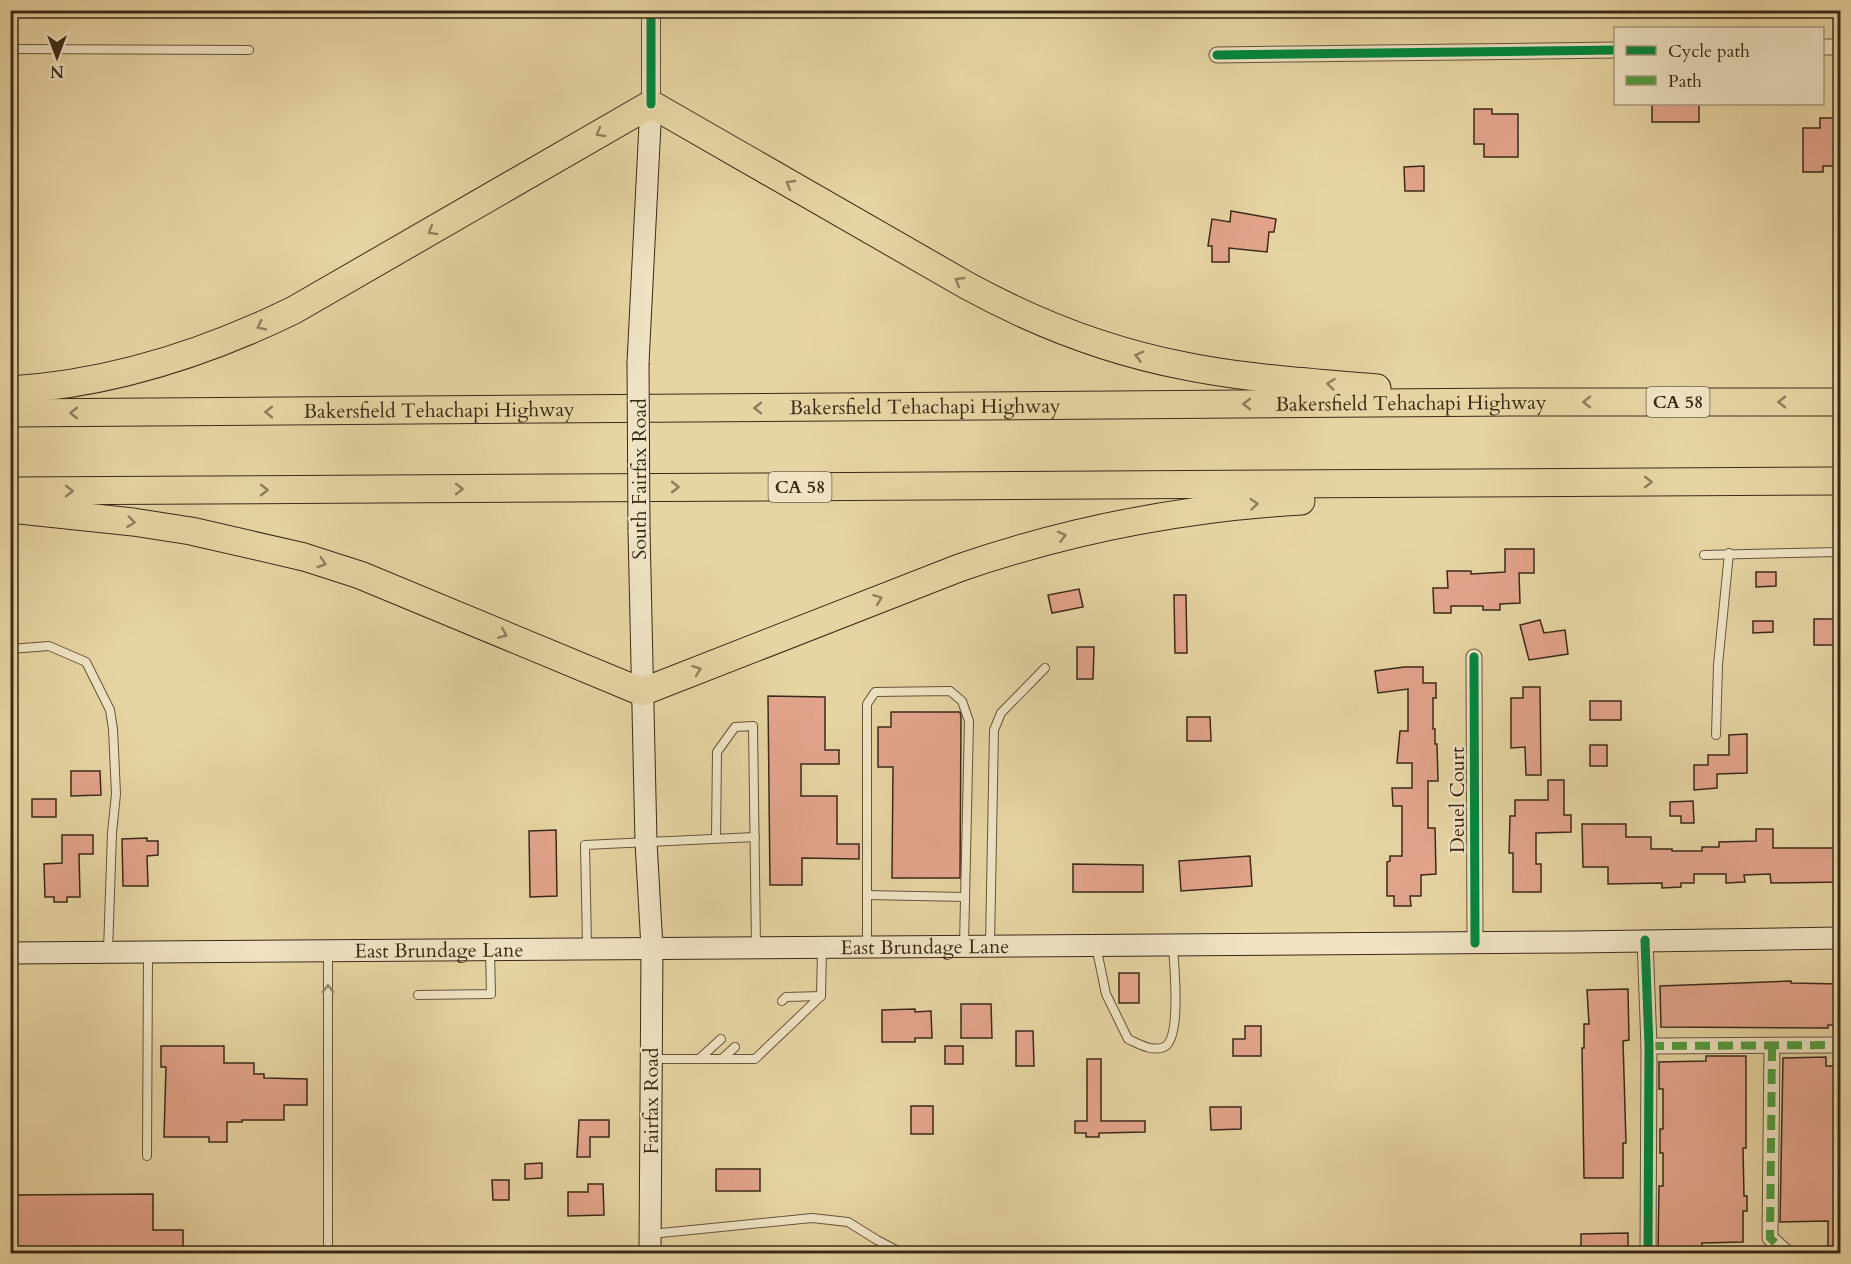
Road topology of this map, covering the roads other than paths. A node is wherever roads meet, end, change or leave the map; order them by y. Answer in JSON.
{"nodes":[{"id":1,"x":651,"y":10,"type":"edge"},
{"id":2,"x":1824,"y":47,"type":"edge"},
{"id":3,"x":1840,"y":47,"type":"edge"},
{"id":4,"x":10,"y":49,"type":"edge"},
{"id":5,"x":249,"y":50,"type":"dead end"},
{"id":6,"x":1614,"y":50,"type":"edge"},
{"id":7,"x":1216,"y":55,"type":"dead end"},
{"id":8,"x":651,"y":104,"type":"junction"},
{"id":9,"x":10,"y":390,"type":"edge"},
{"id":10,"x":1515,"y":402,"type":"junction"},
{"id":11,"x":1840,"y":402,"type":"edge"},
{"id":12,"x":10,"y":414,"type":"edge"},
{"id":13,"x":1840,"y":480,"type":"edge"},
{"id":14,"x":1589,"y":482,"type":"junction"},
{"id":15,"x":10,"y":491,"type":"edge"},
{"id":16,"x":10,"y":509,"type":"edge"},
{"id":17,"x":1840,"y":552,"type":"edge"},
{"id":18,"x":1729,"y":553,"type":"junction"},
{"id":19,"x":1704,"y":555,"type":"dead end"},
{"id":20,"x":10,"y":649,"type":"edge"},
{"id":21,"x":1474,"y":657,"type":"dead end"},
{"id":22,"x":1045,"y":668,"type":"dead end"},
{"id":23,"x":642,"y":692,"type":"junction"},
{"id":24,"x":1716,"y":735,"type":"dead end"},
{"id":25,"x":755,"y":837,"type":"junction"},
{"id":26,"x":716,"y":838,"type":"junction"},
{"id":27,"x":646,"y":842,"type":"junction"},
{"id":28,"x":867,"y":895,"type":"junction"},
{"id":29,"x":965,"y":897,"type":"junction"},
{"id":30,"x":1840,"y":938,"type":"edge"},
{"id":31,"x":1645,"y":940,"type":"junction"},
{"id":32,"x":1475,"y":942,"type":"junction"},
{"id":33,"x":1096,"y":945,"type":"junction"},
{"id":34,"x":1173,"y":945,"type":"junction"},
{"id":35,"x":964,"y":946,"type":"junction"},
{"id":36,"x":990,"y":946,"type":"junction"},
{"id":37,"x":823,"y":947,"type":"junction"},
{"id":38,"x":867,"y":947,"type":"junction"},
{"id":39,"x":587,"y":948,"type":"junction"},
{"id":40,"x":652,"y":948,"type":"junction"},
{"id":41,"x":756,"y":948,"type":"junction"},
{"id":42,"x":489,"y":949,"type":"junction"},
{"id":43,"x":328,"y":951,"type":"junction"},
{"id":44,"x":108,"y":952,"type":"junction"},
{"id":45,"x":148,"y":952,"type":"junction"},
{"id":46,"x":10,"y":953,"type":"edge"},
{"id":47,"x":418,"y":995,"type":"dead end"},
{"id":48,"x":821,"y":996,"type":"junction"},
{"id":49,"x":782,"y":998,"type":"dead end"},
{"id":50,"x":721,"y":1039,"type":"dead end"},
{"id":51,"x":1840,"y":1045,"type":"edge"},
{"id":52,"x":1649,"y":1046,"type":"junction"},
{"id":53,"x":1772,"y":1046,"type":"junction"},
{"id":54,"x":735,"y":1047,"type":"dead end"},
{"id":55,"x":651,"y":1059,"type":"junction"},
{"id":56,"x":699,"y":1059,"type":"junction"},
{"id":57,"x":722,"y":1059,"type":"junction"},
{"id":58,"x":147,"y":1156,"type":"dead end"},
{"id":59,"x":650,"y":1244,"type":"edge"},
{"id":60,"x":328,"y":1254,"type":"edge"},
{"id":61,"x":904,"y":1254,"type":"edge"},
{"id":62,"x":1648,"y":1254,"type":"edge"},
{"id":63,"x":1788,"y":1254,"type":"edge"}],
"edges":[{"from":1,"to":8,"type":"street","name":"South Fairfax Road"},
{"from":2,"to":3,"type":"street"},
{"from":4,"to":5,"type":"lane"},
{"from":6,"to":7,"type":"street"},
{"from":8,"to":9,"type":"highway","one_way":true},
{"from":10,"to":8,"type":"highway","one_way":true},
{"from":8,"to":23,"type":"main road","name":"South Fairfax Road","bridge":true},
{"from":11,"to":10,"type":"highway","name":"Bakersfield Tehachapi Highway","number":"CA 58","one_way":true},
{"from":10,"to":12,"type":"highway","name":"Bakersfield Tehachapi Highway","number":"CA 58","one_way":true},
{"from":14,"to":13,"type":"highway","number":"CA 58","one_way":true},
{"from":15,"to":14,"type":"highway","number":"CA 58","one_way":true},
{"from":23,"to":14,"type":"highway","one_way":true},
{"from":16,"to":23,"type":"highway","one_way":true},
{"from":17,"to":18,"type":"lane"},
{"from":18,"to":19,"type":"lane"},
{"from":18,"to":24,"type":"lane"},
{"from":20,"to":44,"type":"lane"},
{"from":21,"to":32,"type":"street","name":"Deuel Court"},
{"from":22,"to":36,"type":"lane"},
{"from":23,"to":27,"type":"main road","name":"South Fairfax Road"},
{"from":25,"to":26,"type":"lane"},
{"from":25,"to":26,"type":"lane"},
{"from":25,"to":41,"type":"lane"},
{"from":26,"to":27,"type":"lane"},
{"from":27,"to":39,"type":"lane"},
{"from":27,"to":40,"type":"main road","name":"South Fairfax Road"},
{"from":28,"to":29,"type":"lane"},
{"from":28,"to":29,"type":"lane"},
{"from":28,"to":38,"type":"lane"},
{"from":29,"to":35,"type":"lane"},
{"from":30,"to":31,"type":"main road","name":"East Brundage Lane"},
{"from":31,"to":32,"type":"main road","name":"East Brundage Lane"},
{"from":31,"to":52,"type":"street"},
{"from":32,"to":34,"type":"main road","name":"East Brundage Lane"},
{"from":33,"to":34,"type":"main road","name":"East Brundage Lane"},
{"from":33,"to":34,"type":"lane"},
{"from":33,"to":36,"type":"main road","name":"East Brundage Lane"},
{"from":35,"to":36,"type":"main road","name":"East Brundage Lane"},
{"from":35,"to":38,"type":"main road","name":"East Brundage Lane"},
{"from":37,"to":38,"type":"main road","name":"East Brundage Lane"},
{"from":37,"to":41,"type":"main road","name":"East Brundage Lane"},
{"from":37,"to":48,"type":"lane"},
{"from":39,"to":40,"type":"main road","name":"East Brundage Lane"},
{"from":39,"to":42,"type":"main road","name":"East Brundage Lane"},
{"from":40,"to":41,"type":"main road","name":"East Brundage Lane"},
{"from":40,"to":55,"type":"main road","name":"Fairfax Road"},
{"from":42,"to":43,"type":"main road","name":"East Brundage Lane"},
{"from":42,"to":47,"type":"lane"},
{"from":43,"to":45,"type":"main road","name":"East Brundage Lane"},
{"from":60,"to":43,"type":"lane","one_way":true},
{"from":44,"to":45,"type":"main road","name":"East Brundage Lane"},
{"from":44,"to":46,"type":"main road","name":"East Brundage Lane"},
{"from":45,"to":58,"type":"lane"},
{"from":48,"to":49,"type":"lane"},
{"from":48,"to":57,"type":"lane"},
{"from":50,"to":56,"type":"lane"},
{"from":51,"to":53,"type":"street"},
{"from":52,"to":53,"type":"street"},
{"from":52,"to":62,"type":"street"},
{"from":53,"to":63,"type":"street"},
{"from":54,"to":57,"type":"lane"},
{"from":55,"to":56,"type":"lane"},
{"from":55,"to":59,"type":"main road","name":"Fairfax Road"},
{"from":56,"to":57,"type":"lane"},
{"from":59,"to":61,"type":"lane"}]}
